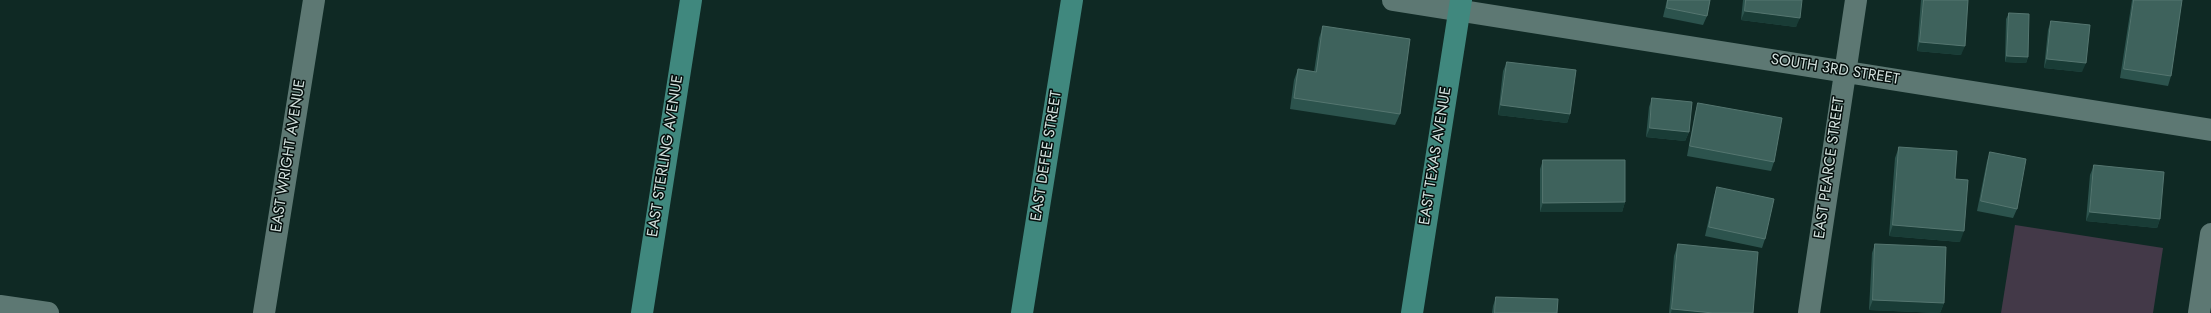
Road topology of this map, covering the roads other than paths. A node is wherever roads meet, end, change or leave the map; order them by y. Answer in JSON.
{"nodes":[{"id":1,"x":314,"y":0,"type":"edge"},
{"id":2,"x":691,"y":0,"type":"edge"},
{"id":3,"x":1072,"y":0,"type":"edge"},
{"id":4,"x":1394,"y":0,"type":"edge"},
{"id":5,"x":1856,"y":0,"type":"edge"},
{"id":6,"x":1460,"y":5,"type":"edge"},
{"id":7,"x":1844,"y":71,"type":"junction"},
{"id":8,"x":2211,"y":130,"type":"edge"},
{"id":9,"x":2211,"y":234,"type":"edge"},
{"id":10,"x":0,"y":306,"type":"edge"},
{"id":11,"x":48,"y":313,"type":"edge"},
{"id":12,"x":264,"y":313,"type":"edge"},
{"id":13,"x":642,"y":313,"type":"edge"},
{"id":14,"x":1022,"y":313,"type":"edge"},
{"id":15,"x":1412,"y":313,"type":"edge"},
{"id":16,"x":1809,"y":313,"type":"edge"},
{"id":17,"x":2199,"y":313,"type":"edge"}],
"edges":[{"from":1,"to":12,"type":"street","name":"EAST WRIGHT AVENUE"},
{"from":2,"to":13,"type":"main road","name":"EAST STERLING AVENUE"},
{"from":3,"to":14,"type":"main road","name":"EAST DEFEE STREET"},
{"from":4,"to":6,"type":"street","name":"SOUTH 3RD STREET"},
{"from":5,"to":7,"type":"street","name":"EAST PEARCE STREET"},
{"from":6,"to":7,"type":"street","name":"SOUTH 3RD STREET"},
{"from":6,"to":15,"type":"main road","name":"EAST TEXAS AVENUE"},
{"from":7,"to":8,"type":"street","name":"SOUTH 3RD STREET"},
{"from":7,"to":16,"type":"street","name":"EAST PEARCE STREET"},
{"from":9,"to":17,"type":"street"},
{"from":10,"to":11,"type":"street"}]}
